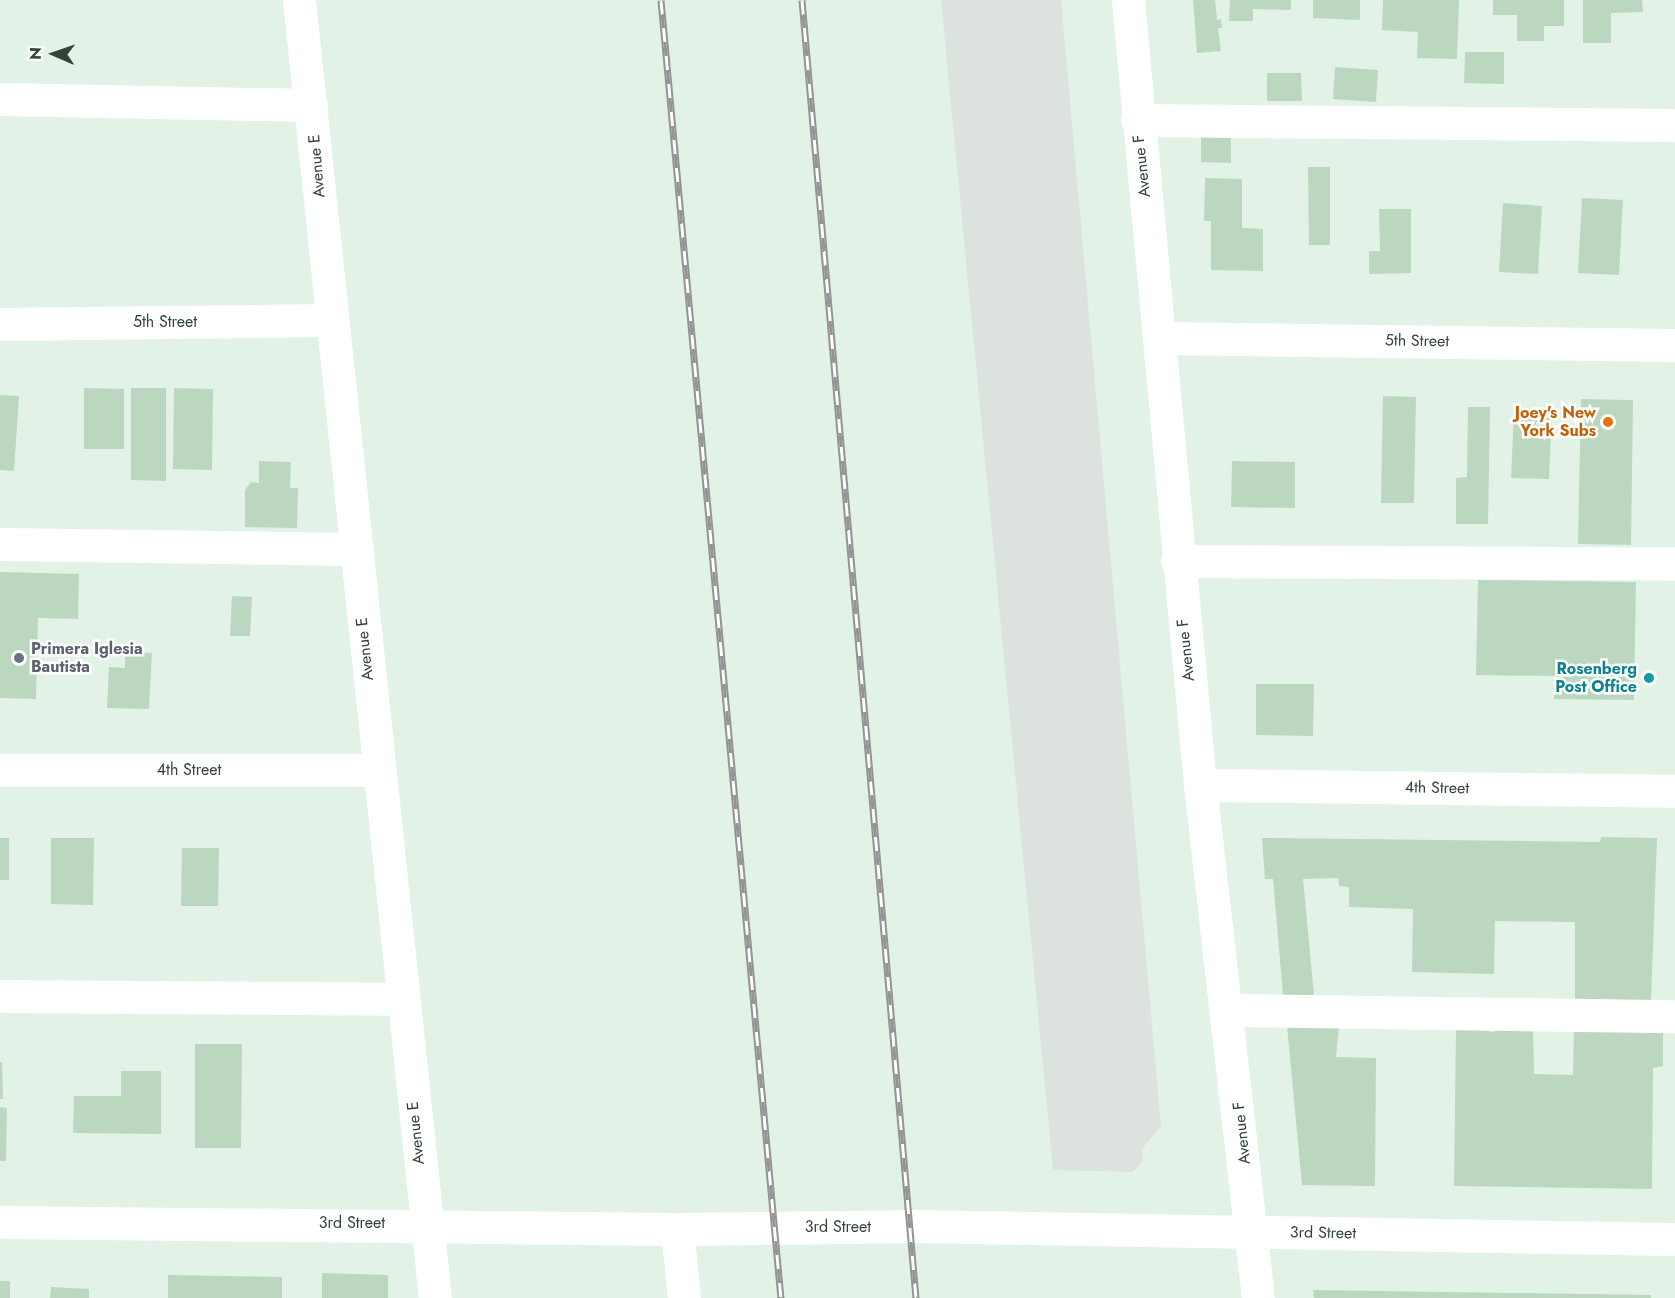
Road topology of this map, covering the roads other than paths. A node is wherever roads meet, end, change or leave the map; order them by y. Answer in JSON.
{"nodes":[{"id":1,"x":299,"y":0,"type":"edge"},
{"id":2,"x":1128,"y":0,"type":"edge"},
{"id":3,"x":0,"y":99,"type":"edge"},
{"id":4,"x":311,"y":105,"type":"junction"},
{"id":5,"x":1137,"y":120,"type":"junction"},
{"id":6,"x":1675,"y":125,"type":"edge"},
{"id":7,"x":331,"y":320,"type":"junction"},
{"id":8,"x":0,"y":324,"type":"edge"},
{"id":9,"x":1160,"y":338,"type":"junction"},
{"id":10,"x":1675,"y":345,"type":"edge"},
{"id":11,"x":0,"y":544,"type":"edge"},
{"id":12,"x":355,"y":549,"type":"junction"},
{"id":13,"x":1177,"y":561,"type":"junction"},
{"id":14,"x":1675,"y":564,"type":"edge"},
{"id":15,"x":0,"y":770,"type":"edge"},
{"id":16,"x":378,"y":770,"type":"junction"},
{"id":17,"x":1200,"y":785,"type":"junction"},
{"id":18,"x":1675,"y":791,"type":"edge"},
{"id":19,"x":0,"y":996,"type":"edge"},
{"id":20,"x":402,"y":999,"type":"junction"},
{"id":21,"x":1228,"y":1010,"type":"junction"},
{"id":22,"x":1675,"y":1016,"type":"edge"},
{"id":23,"x":0,"y":1222,"type":"edge"},
{"id":24,"x":426,"y":1223,"type":"junction"},
{"id":25,"x":677,"y":1229,"type":"junction"},
{"id":26,"x":1253,"y":1232,"type":"junction"},
{"id":27,"x":1675,"y":1239,"type":"edge"},
{"id":28,"x":435,"y":1298,"type":"edge"},
{"id":29,"x":684,"y":1298,"type":"edge"},
{"id":30,"x":1258,"y":1298,"type":"edge"}],
"edges":[{"from":1,"to":4,"type":"street","name":"Avenue E"},
{"from":2,"to":5,"type":"street","name":"Avenue F"},
{"from":3,"to":4,"type":"street"},
{"from":4,"to":7,"type":"street","name":"Avenue E"},
{"from":5,"to":6,"type":"street"},
{"from":5,"to":9,"type":"street","name":"Avenue F"},
{"from":7,"to":8,"type":"street","name":"5th Street"},
{"from":7,"to":12,"type":"street","name":"Avenue E"},
{"from":9,"to":10,"type":"street","name":"5th Street"},
{"from":9,"to":13,"type":"street","name":"Avenue F"},
{"from":11,"to":12,"type":"street"},
{"from":12,"to":16,"type":"street","name":"Avenue E"},
{"from":13,"to":14,"type":"street"},
{"from":13,"to":17,"type":"street","name":"Avenue F"},
{"from":15,"to":16,"type":"street","name":"4th Street"},
{"from":16,"to":20,"type":"street","name":"Avenue E"},
{"from":17,"to":18,"type":"street","name":"4th Street"},
{"from":17,"to":21,"type":"street","name":"Avenue F"},
{"from":19,"to":20,"type":"street"},
{"from":20,"to":24,"type":"street","name":"Avenue E"},
{"from":21,"to":22,"type":"street"},
{"from":21,"to":26,"type":"street","name":"Avenue F"},
{"from":23,"to":24,"type":"street","name":"3rd Street"},
{"from":24,"to":25,"type":"street","name":"3rd Street"},
{"from":24,"to":28,"type":"street","name":"Avenue E"},
{"from":25,"to":26,"type":"street","name":"3rd Street"},
{"from":25,"to":29,"type":"street"},
{"from":26,"to":27,"type":"street","name":"3rd Street"},
{"from":26,"to":30,"type":"street","name":"Avenue F"}]}
